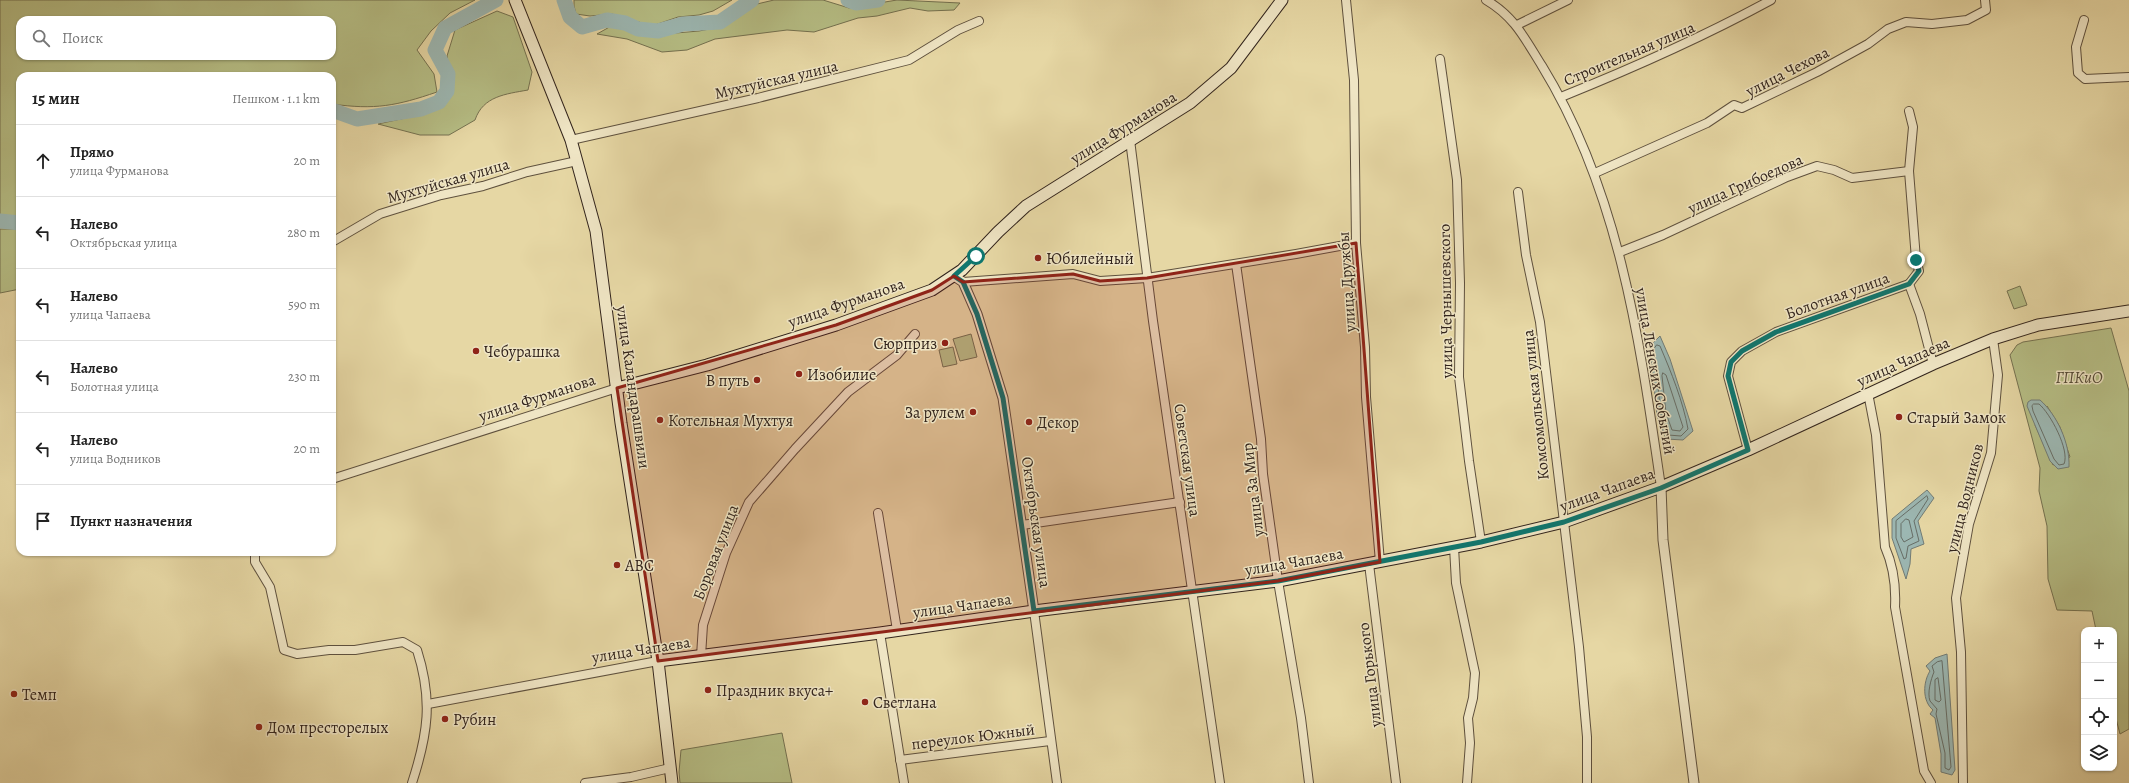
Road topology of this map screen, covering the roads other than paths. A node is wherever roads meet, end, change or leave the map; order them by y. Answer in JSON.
{"nodes":[{"id":1,"x":1282,"y":0,"type":"edge"},
{"id":2,"x":1346,"y":0,"type":"edge"},
{"id":3,"x":1486,"y":0,"type":"edge"},
{"id":4,"x":1568,"y":0,"type":"edge"},
{"id":5,"x":1771,"y":0,"type":"edge"},
{"id":6,"x":1985,"y":0,"type":"edge"},
{"id":7,"x":516,"y":3,"type":"edge"},
{"id":8,"x":2084,"y":20,"type":"dead end"},
{"id":9,"x":979,"y":21,"type":"dead end"},
{"id":10,"x":1517,"y":25,"type":"junction"},
{"id":11,"x":1440,"y":60,"type":"dead end"},
{"id":12,"x":2129,"y":77,"type":"edge"},
{"id":13,"x":1561,"y":97,"type":"junction"},
{"id":14,"x":1909,"y":111,"type":"dead end"},
{"id":15,"x":571,"y":140,"type":"junction"},
{"id":16,"x":1130,"y":140,"type":"junction"},
{"id":17,"x":578,"y":161,"type":"junction"},
{"id":18,"x":1909,"y":171,"type":"junction"},
{"id":19,"x":1595,"y":173,"type":"junction"},
{"id":20,"x":1518,"y":192,"type":"dead end"},
{"id":21,"x":336,"y":240,"type":"edge"},
{"id":22,"x":1356,"y":243,"type":"junction"},
{"id":23,"x":1620,"y":252,"type":"junction"},
{"id":24,"x":1236,"y":264,"type":"junction"},
{"id":25,"x":1147,"y":278,"type":"junction"},
{"id":26,"x":958,"y":279,"type":"junction"},
{"id":27,"x":1909,"y":284,"type":"junction"},
{"id":28,"x":2129,"y":310,"type":"edge"},
{"id":29,"x":915,"y":334,"type":"dead end"},
{"id":30,"x":1993,"y":339,"type":"junction"},
{"id":31,"x":1933,"y":364,"type":"junction"},
{"id":32,"x":617,"y":388,"type":"junction"},
{"id":33,"x":1868,"y":393,"type":"junction"},
{"id":34,"x":1748,"y":450,"type":"junction"},
{"id":35,"x":336,"y":478,"type":"edge"},
{"id":36,"x":1661,"y":488,"type":"junction"},
{"id":37,"x":1180,"y":502,"type":"junction"},
{"id":38,"x":878,"y":513,"type":"dead end"},
{"id":39,"x":1564,"y":522,"type":"junction"},
{"id":40,"x":1022,"y":525,"type":"junction"},
{"id":41,"x":1481,"y":542,"type":"junction"},
{"id":42,"x":1454,"y":547,"type":"junction"},
{"id":43,"x":255,"y":556,"type":"edge"},
{"id":44,"x":1375,"y":563,"type":"junction"},
{"id":45,"x":1278,"y":581,"type":"junction"},
{"id":46,"x":1192,"y":592,"type":"junction"},
{"id":47,"x":1034,"y":611,"type":"junction"},
{"id":48,"x":897,"y":630,"type":"junction"},
{"id":49,"x":880,"y":633,"type":"junction"},
{"id":50,"x":701,"y":656,"type":"junction"},
{"id":51,"x":658,"y":661,"type":"junction"},
{"id":52,"x":428,"y":704,"type":"junction"},
{"id":53,"x":1050,"y":741,"type":"junction"},
{"id":54,"x":900,"y":760,"type":"junction"},
{"id":55,"x":670,"y":768,"type":"junction"},
{"id":56,"x":412,"y":783,"type":"edge"},
{"id":57,"x":585,"y":783,"type":"edge"},
{"id":58,"x":672,"y":783,"type":"edge"},
{"id":59,"x":904,"y":783,"type":"edge"},
{"id":60,"x":1056,"y":783,"type":"edge"},
{"id":61,"x":1220,"y":783,"type":"edge"},
{"id":62,"x":1309,"y":783,"type":"edge"},
{"id":63,"x":1396,"y":783,"type":"edge"},
{"id":64,"x":1467,"y":783,"type":"edge"},
{"id":65,"x":1587,"y":783,"type":"edge"},
{"id":66,"x":1694,"y":783,"type":"edge"},
{"id":67,"x":1931,"y":783,"type":"edge"},
{"id":68,"x":1963,"y":783,"type":"edge"}],
"edges":[{"from":1,"to":16,"type":"main road","name":"улица Фурманова"},
{"from":2,"to":22,"type":"street","name":"улица Дружбы"},
{"from":3,"to":10,"type":"street","name":"улица Ленских Событий"},
{"from":4,"to":10,"type":"street"},
{"from":5,"to":13,"type":"street","name":"Строительная улица"},
{"from":6,"to":19,"type":"street","name":"улица Чехова"},
{"from":7,"to":15,"type":"main road","name":"улица Каландарашвили"},
{"from":8,"to":12,"type":"street"},
{"from":9,"to":15,"type":"street","name":"Мухтуйская улица"},
{"from":10,"to":13,"type":"street","name":"улица Ленских Событий"},
{"from":11,"to":41,"type":"street","name":"улица Чернышевского"},
{"from":13,"to":19,"type":"street","name":"улица Ленских Событий"},
{"from":14,"to":18,"type":"street"},
{"from":15,"to":17,"type":"main road","name":"улица Каландарашвили"},
{"from":16,"to":25,"type":"street","name":"Советская улица"},
{"from":16,"to":26,"type":"main road","name":"улица Фурманова"},
{"from":17,"to":21,"type":"street","name":"Мухтуйская улица"},
{"from":17,"to":32,"type":"main road","name":"улица Каландарашвили"},
{"from":18,"to":23,"type":"street","name":"улица Грибоедова"},
{"from":18,"to":27,"type":"street"},
{"from":19,"to":23,"type":"street","name":"улица Ленских Событий"},
{"from":20,"to":39,"type":"street","name":"Комсомольская улица"},
{"from":22,"to":24,"type":"street"},
{"from":22,"to":44,"type":"street","name":"улица Дружбы"},
{"from":23,"to":36,"type":"street","name":"улица Ленских Событий"},
{"from":24,"to":25,"type":"street"},
{"from":24,"to":45,"type":"street","name":"улица За Мир"},
{"from":25,"to":26,"type":"street"},
{"from":25,"to":37,"type":"street","name":"Советская улица"},
{"from":26,"to":32,"type":"main road","name":"улица Фурманова"},
{"from":26,"to":40,"type":"street","name":"Октябрьская улица"},
{"from":27,"to":31,"type":"street"},
{"from":27,"to":34,"type":"street","name":"Болотная улица"},
{"from":28,"to":30,"type":"main road","name":"улица Чапаева"},
{"from":29,"to":50,"type":"street","name":"Боровая улица"},
{"from":30,"to":31,"type":"main road","name":"улица Чапаева"},
{"from":30,"to":68,"type":"street","name":"улица Водников"},
{"from":31,"to":33,"type":"main road","name":"улица Чапаева"},
{"from":32,"to":35,"type":"street","name":"улица Фурманова"},
{"from":32,"to":51,"type":"main road","name":"улица Каландарашвили"},
{"from":33,"to":34,"type":"main road","name":"улица Чапаева"},
{"from":33,"to":67,"type":"street"},
{"from":34,"to":36,"type":"main road","name":"улица Чапаева"},
{"from":36,"to":39,"type":"main road","name":"улица Чапаева"},
{"from":36,"to":66,"type":"street","name":"улица Ленских Событий"},
{"from":37,"to":40,"type":"street"},
{"from":37,"to":46,"type":"street","name":"Советская улица"},
{"from":38,"to":48,"type":"street"},
{"from":39,"to":41,"type":"main road","name":"улица Чапаева"},
{"from":39,"to":65,"type":"street","name":"Комсомольская улица"},
{"from":40,"to":47,"type":"street","name":"Октябрьская улица"},
{"from":41,"to":42,"type":"main road","name":"улица Чапаева"},
{"from":42,"to":44,"type":"main road","name":"улица Чапаева"},
{"from":42,"to":64,"type":"street"},
{"from":43,"to":52,"type":"street"},
{"from":44,"to":45,"type":"main road","name":"улица Чапаева"},
{"from":44,"to":63,"type":"street","name":"улица Горького"},
{"from":45,"to":46,"type":"main road","name":"улица Чапаева"},
{"from":45,"to":62,"type":"street","name":"улица За Мир"},
{"from":46,"to":47,"type":"main road","name":"улица Чапаева"},
{"from":46,"to":61,"type":"street","name":"Советская улица"},
{"from":47,"to":48,"type":"main road","name":"улица Чапаева"},
{"from":47,"to":53,"type":"street","name":"Октябрьская улица"},
{"from":48,"to":49,"type":"main road","name":"улица Чапаева"},
{"from":49,"to":50,"type":"main road","name":"улица Чапаева"},
{"from":49,"to":54,"type":"street"},
{"from":50,"to":51,"type":"main road","name":"улица Чапаева"},
{"from":51,"to":52,"type":"street","name":"улица Чапаева"},
{"from":51,"to":55,"type":"main road","name":"улица Каландарашвили"},
{"from":52,"to":56,"type":"street"},
{"from":53,"to":54,"type":"street","name":"переулок Южный"},
{"from":53,"to":60,"type":"street","name":"Октябрьская улица"},
{"from":54,"to":59,"type":"street"},
{"from":55,"to":57,"type":"street"},
{"from":55,"to":58,"type":"main road","name":"улица Каландарашвили"}]}
